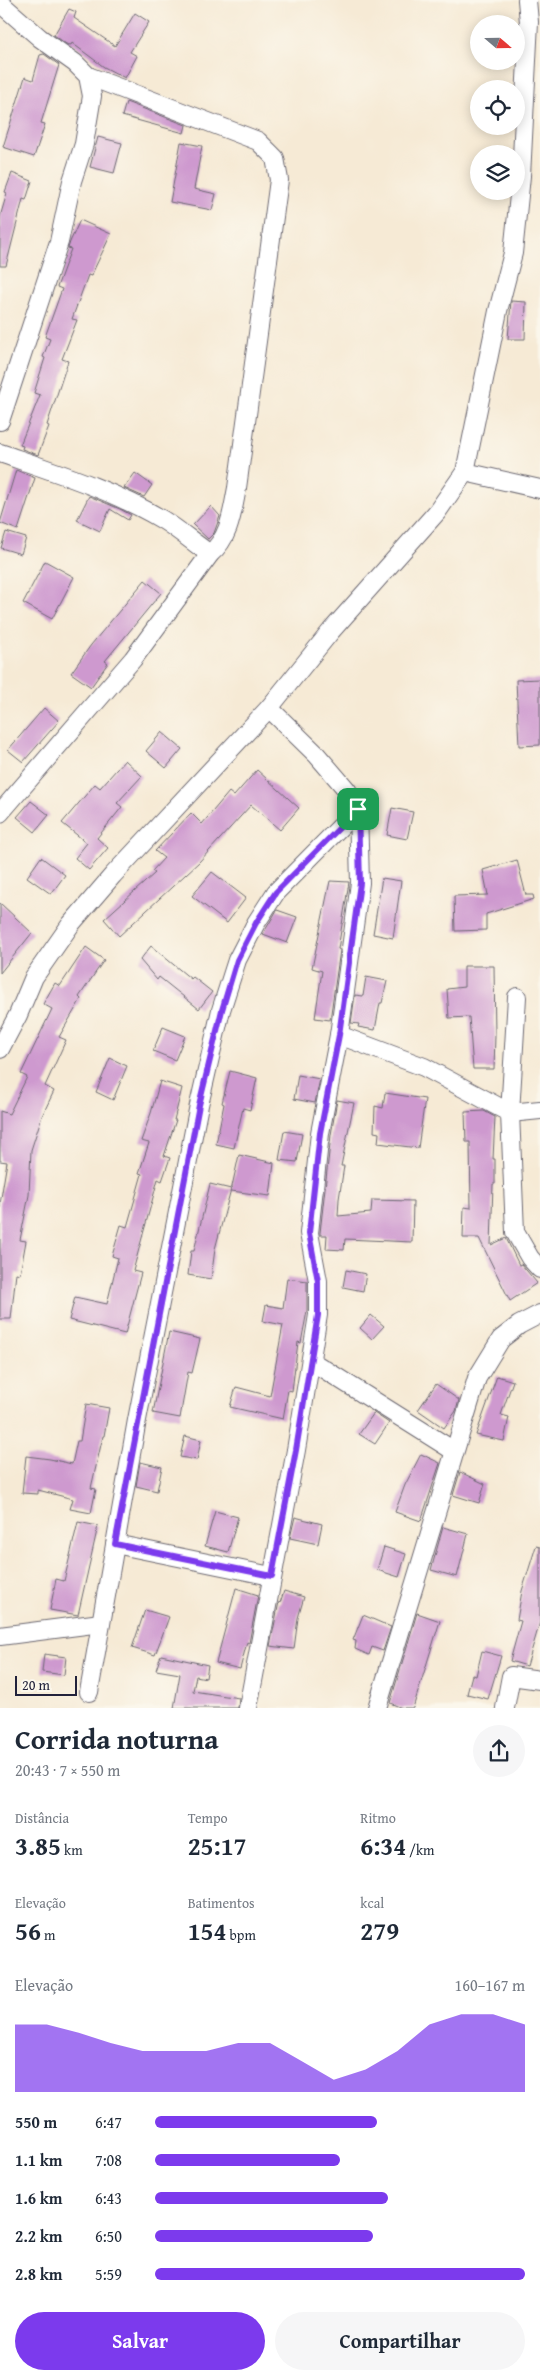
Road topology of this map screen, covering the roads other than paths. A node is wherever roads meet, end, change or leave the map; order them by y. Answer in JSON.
{"nodes":[{"id":1,"x":527,"y":0,"type":"edge"},
{"id":2,"x":0,"y":2,"type":"edge"},
{"id":3,"x":88,"y":76,"type":"junction"},
{"id":4,"x":0,"y":420,"type":"edge"},
{"id":5,"x":0,"y":453,"type":"edge"},
{"id":6,"x":465,"y":472,"type":"junction"},
{"id":7,"x":540,"y":489,"type":"edge"},
{"id":8,"x":210,"y":554,"type":"junction"},
{"id":9,"x":269,"y":708,"type":"junction"},
{"id":10,"x":358,"y":809,"type":"junction"},
{"id":11,"x":0,"y":813,"type":"edge"},
{"id":12,"x":517,"y":996,"type":"dead end"},
{"id":13,"x":339,"y":1035,"type":"junction"},
{"id":14,"x":0,"y":1048,"type":"edge"},
{"id":15,"x":540,"y":1110,"type":"edge"},
{"id":16,"x":510,"y":1113,"type":"junction"},
{"id":17,"x":540,"y":1270,"type":"edge"},
{"id":18,"x":540,"y":1314,"type":"edge"},
{"id":19,"x":311,"y":1361,"type":"junction"},
{"id":20,"x":454,"y":1451,"type":"junction"},
{"id":21,"x":115,"y":1544,"type":"junction"},
{"id":22,"x":272,"y":1576,"type":"junction"},
{"id":23,"x":101,"y":1623,"type":"junction"},
{"id":24,"x":0,"y":1636,"type":"edge"},
{"id":25,"x":540,"y":1680,"type":"edge"},
{"id":26,"x":89,"y":1692,"type":"dead end"},
{"id":27,"x":248,"y":1708,"type":"edge"},
{"id":28,"x":377,"y":1708,"type":"edge"},
{"id":29,"x":505,"y":1708,"type":"edge"}],
"edges":[{"from":1,"to":6,"type":"street"},
{"from":2,"to":3,"type":"street"},
{"from":3,"to":4,"type":"street"},
{"from":3,"to":8,"type":"street"},
{"from":5,"to":8,"type":"street"},
{"from":6,"to":7,"type":"street"},
{"from":6,"to":9,"type":"street"},
{"from":8,"to":11,"type":"street"},
{"from":9,"to":10,"type":"street"},
{"from":9,"to":14,"type":"street"},
{"from":10,"to":13,"type":"street"},
{"from":10,"to":21,"type":"street"},
{"from":12,"to":16,"type":"street"},
{"from":13,"to":16,"type":"street"},
{"from":13,"to":19,"type":"street"},
{"from":15,"to":16,"type":"street"},
{"from":16,"to":17,"type":"street"},
{"from":18,"to":20,"type":"street"},
{"from":19,"to":20,"type":"street"},
{"from":19,"to":22,"type":"street"},
{"from":20,"to":28,"type":"street"},
{"from":21,"to":22,"type":"street"},
{"from":21,"to":23,"type":"street"},
{"from":22,"to":27,"type":"street"},
{"from":23,"to":24,"type":"street"},
{"from":23,"to":26,"type":"street"},
{"from":25,"to":29,"type":"street"}]}
